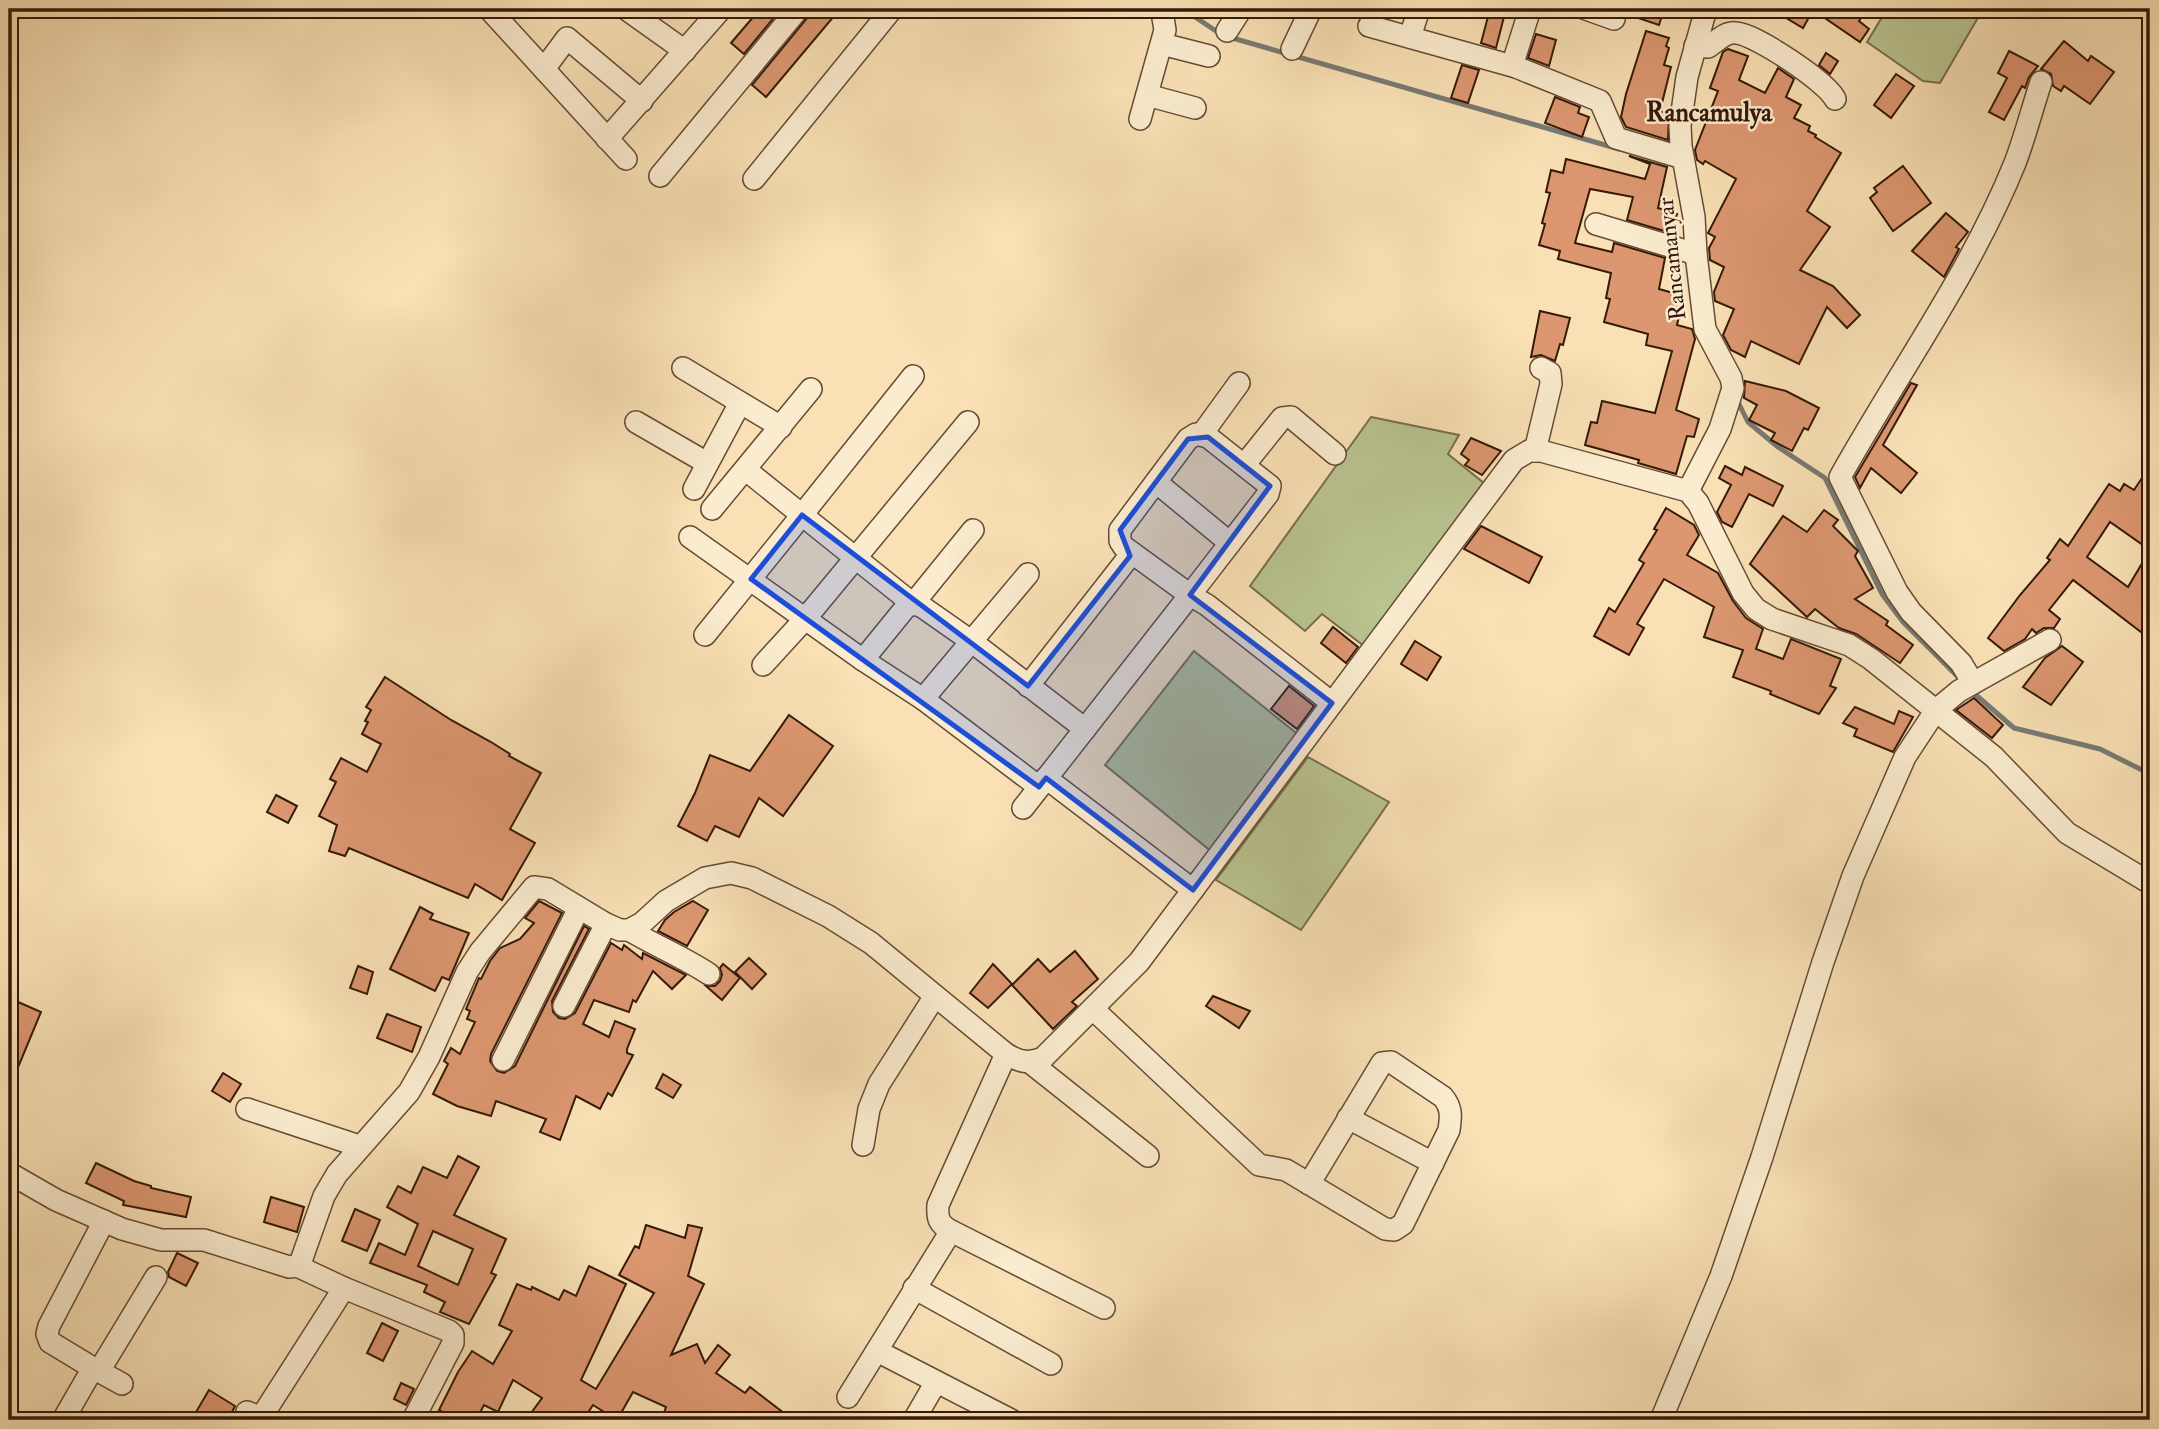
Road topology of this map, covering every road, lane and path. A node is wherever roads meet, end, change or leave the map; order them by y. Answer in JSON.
{"nodes":[{"id":1,"x":489,"y":9,"type":"edge"},
{"id":2,"x":721,"y":9,"type":"edge"},
{"id":3,"x":799,"y":9,"type":"edge"},
{"id":4,"x":892,"y":9,"type":"edge"},
{"id":5,"x":1167,"y":9,"type":"edge"},
{"id":6,"x":1241,"y":9,"type":"edge"},
{"id":7,"x":1311,"y":9,"type":"edge"},
{"id":8,"x":1419,"y":9,"type":"edge"},
{"id":9,"x":1530,"y":9,"type":"edge"},
{"id":10,"x":1586,"y":9,"type":"edge"},
{"id":11,"x":1706,"y":9,"type":"edge"},
{"id":12,"x":630,"y":10,"type":"edge"},
{"id":13,"x":1614,"y":19,"type":"dead end"},
{"id":14,"x":1369,"y":26,"type":"dead end"},
{"id":15,"x":1227,"y":32,"type":"dead end"},
{"id":16,"x":1410,"y":37,"type":"junction"},
{"id":17,"x":1161,"y":44,"type":"junction"},
{"id":18,"x":1695,"y":46,"type":"junction"},
{"id":19,"x":1292,"y":49,"type":"dead end"},
{"id":20,"x":685,"y":51,"type":"junction"},
{"id":21,"x":1209,"y":56,"type":"dead end"},
{"id":22,"x":1516,"y":67,"type":"junction"},
{"id":23,"x":544,"y":69,"type":"junction"},
{"id":24,"x":2040,"y":82,"type":"dead end"},
{"id":25,"x":1147,"y":95,"type":"junction"},
{"id":26,"x":1835,"y":99,"type":"dead end"},
{"id":27,"x":642,"y":101,"type":"junction"},
{"id":28,"x":1195,"y":108,"type":"dead end"},
{"id":29,"x":1140,"y":119,"type":"dead end"},
{"id":30,"x":607,"y":139,"type":"junction"},
{"id":31,"x":1683,"y":158,"type":"junction"},
{"id":32,"x":626,"y":159,"type":"dead end"},
{"id":33,"x":660,"y":176,"type":"dead end"},
{"id":34,"x":754,"y":179,"type":"dead end"},
{"id":35,"x":1596,"y":224,"type":"dead end"},
{"id":36,"x":1696,"y":254,"type":"junction"},
{"id":37,"x":683,"y":368,"type":"dead end"},
{"id":38,"x":1541,"y":368,"type":"dead end"},
{"id":39,"x":913,"y":376,"type":"dead end"},
{"id":40,"x":1239,"y":383,"type":"dead end"},
{"id":41,"x":811,"y":390,"type":"dead end"},
{"id":42,"x":740,"y":403,"type":"junction"},
{"id":43,"x":636,"y":422,"type":"dead end"},
{"id":44,"x":968,"y":422,"type":"dead end"},
{"id":45,"x":781,"y":427,"type":"junction"},
{"id":46,"x":1202,"y":434,"type":"junction"},
{"id":47,"x":1535,"y":451,"type":"junction"},
{"id":48,"x":1335,"y":454,"type":"dead end"},
{"id":49,"x":707,"y":463,"type":"junction"},
{"id":50,"x":1245,"y":464,"type":"junction"},
{"id":51,"x":746,"y":470,"type":"junction"},
{"id":52,"x":1156,"y":482,"type":"junction"},
{"id":53,"x":694,"y":489,"type":"dead end"},
{"id":54,"x":1688,"y":491,"type":"junction"},
{"id":55,"x":712,"y":509,"type":"dead end"},
{"id":56,"x":802,"y":515,"type":"junction"},
{"id":57,"x":973,"y":530,"type":"dead end"},
{"id":58,"x":690,"y":537,"type":"dead end"},
{"id":59,"x":1230,"y":543,"type":"junction"},
{"id":60,"x":1132,"y":553,"type":"junction"},
{"id":61,"x":855,"y":559,"type":"junction"},
{"id":62,"x":1028,"y":574,"type":"dead end"},
{"id":63,"x":751,"y":579,"type":"junction"},
{"id":64,"x":1190,"y":595,"type":"junction"},
{"id":65,"x":913,"y":604,"type":"junction"},
{"id":66,"x":805,"y":619,"type":"junction"},
{"id":67,"x":705,"y":635,"type":"dead end"},
{"id":68,"x":2050,"y":640,"type":"dead end"},
{"id":69,"x":971,"y":641,"type":"junction"},
{"id":70,"x":863,"y":660,"type":"junction"},
{"id":71,"x":763,"y":665,"type":"dead end"},
{"id":72,"x":1028,"y":685,"type":"junction"},
{"id":73,"x":1955,"y":695,"type":"junction"},
{"id":74,"x":923,"y":699,"type":"junction"},
{"id":75,"x":1332,"y":703,"type":"junction"},
{"id":76,"x":1085,"y":729,"type":"junction"},
{"id":77,"x":1043,"y":782,"type":"junction"},
{"id":78,"x":1023,"y":808,"type":"dead end"},
{"id":79,"x":2150,"y":883,"type":"edge"},
{"id":80,"x":1193,"y":890,"type":"junction"},
{"id":81,"x":579,"y":908,"type":"junction"},
{"id":82,"x":606,"y":924,"type":"junction"},
{"id":83,"x":629,"y":930,"type":"junction"},
{"id":84,"x":709,"y":974,"type":"dead end"},
{"id":85,"x":934,"y":996,"type":"junction"},
{"id":86,"x":564,"y":1006,"type":"dead end"},
{"id":87,"x":1093,"y":1009,"type":"junction"},
{"id":88,"x":1006,"y":1054,"type":"junction"},
{"id":89,"x":503,"y":1060,"type":"dead end"},
{"id":90,"x":1031,"y":1063,"type":"junction"},
{"id":91,"x":247,"y":1109,"type":"dead end"},
{"id":92,"x":1348,"y":1118,"type":"junction"},
{"id":93,"x":863,"y":1145,"type":"dead end"},
{"id":94,"x":359,"y":1146,"type":"junction"},
{"id":95,"x":1148,"y":1156,"type":"dead end"},
{"id":96,"x":1433,"y":1163,"type":"junction"},
{"id":97,"x":9,"y":1173,"type":"edge"},
{"id":98,"x":1309,"y":1184,"type":"junction"},
{"id":99,"x":104,"y":1221,"type":"junction"},
{"id":100,"x":951,"y":1231,"type":"junction"},
{"id":101,"x":297,"y":1266,"type":"junction"},
{"id":102,"x":156,"y":1278,"type":"dead end"},
{"id":103,"x":914,"y":1287,"type":"junction"},
{"id":104,"x":344,"y":1288,"type":"junction"},
{"id":105,"x":1104,"y":1308,"type":"dead end"},
{"id":106,"x":877,"y":1351,"type":"junction"},
{"id":107,"x":1051,"y":1364,"type":"dead end"},
{"id":108,"x":96,"y":1370,"type":"junction"},
{"id":109,"x":936,"y":1382,"type":"junction"},
{"id":110,"x":122,"y":1384,"type":"dead end"},
{"id":111,"x":848,"y":1398,"type":"dead end"},
{"id":112,"x":247,"y":1412,"type":"dead end"},
{"id":113,"x":998,"y":1418,"type":"edge"},
{"id":114,"x":63,"y":1420,"type":"edge"},
{"id":115,"x":413,"y":1420,"type":"edge"},
{"id":116,"x":914,"y":1420,"type":"edge"},
{"id":117,"x":1661,"y":1420,"type":"edge"}],
"edges":[{"from":1,"to":23,"type":"street"},
{"from":2,"to":20,"type":"street"},
{"from":3,"to":33,"type":"street"},
{"from":4,"to":34,"type":"street"},
{"from":5,"to":17,"type":"street"},
{"from":6,"to":15,"type":"street"},
{"from":7,"to":19,"type":"street"},
{"from":8,"to":16,"type":"street"},
{"from":9,"to":22,"type":"street"},
{"from":10,"to":13,"type":"street"},
{"from":11,"to":18,"type":"street","name":"Rancamanyar"},
{"from":12,"to":20,"type":"street"},
{"from":14,"to":16,"type":"street"},
{"from":16,"to":22,"type":"street"},
{"from":17,"to":21,"type":"street"},
{"from":17,"to":25,"type":"street"},
{"from":18,"to":26,"type":"street"},
{"from":18,"to":31,"type":"street","name":"Rancamanyar"},
{"from":20,"to":27,"type":"street"},
{"from":22,"to":31,"type":"street"},
{"from":23,"to":27,"type":"street"},
{"from":23,"to":30,"type":"street"},
{"from":24,"to":73,"type":"street"},
{"from":25,"to":28,"type":"street"},
{"from":25,"to":29,"type":"street"},
{"from":27,"to":30,"type":"street"},
{"from":30,"to":32,"type":"street"},
{"from":31,"to":36,"type":"street","name":"Rancamanyar"},
{"from":35,"to":36,"type":"street"},
{"from":36,"to":54,"type":"street","name":"Rancamanyar"},
{"from":37,"to":42,"type":"street"},
{"from":38,"to":47,"type":"street"},
{"from":39,"to":56,"type":"street"},
{"from":40,"to":46,"type":"street"},
{"from":41,"to":45,"type":"street"},
{"from":42,"to":45,"type":"street"},
{"from":42,"to":49,"type":"street"},
{"from":43,"to":49,"type":"street"},
{"from":44,"to":61,"type":"street"},
{"from":45,"to":51,"type":"street"},
{"from":46,"to":50,"type":"street"},
{"from":46,"to":52,"type":"street"},
{"from":47,"to":54,"type":"street"},
{"from":47,"to":75,"type":"street"},
{"from":48,"to":50,"type":"street"},
{"from":49,"to":53,"type":"street"},
{"from":50,"to":59,"type":"street"},
{"from":51,"to":55,"type":"street"},
{"from":51,"to":56,"type":"street"},
{"from":52,"to":59,"type":"street"},
{"from":52,"to":60,"type":"street"},
{"from":54,"to":73,"type":"street"},
{"from":56,"to":61,"type":"street"},
{"from":56,"to":63,"type":"street"},
{"from":57,"to":65,"type":"street"},
{"from":58,"to":63,"type":"street"},
{"from":59,"to":64,"type":"street"},
{"from":60,"to":64,"type":"street"},
{"from":60,"to":72,"type":"street"},
{"from":61,"to":65,"type":"street"},
{"from":61,"to":66,"type":"street"},
{"from":62,"to":69,"type":"street"},
{"from":63,"to":66,"type":"street"},
{"from":63,"to":67,"type":"street"},
{"from":64,"to":75,"type":"street"},
{"from":64,"to":76,"type":"street"},
{"from":65,"to":69,"type":"street"},
{"from":65,"to":70,"type":"street"},
{"from":66,"to":70,"type":"street"},
{"from":66,"to":71,"type":"street"},
{"from":68,"to":73,"type":"street"},
{"from":69,"to":72,"type":"street"},
{"from":69,"to":74,"type":"street"},
{"from":70,"to":74,"type":"street"},
{"from":72,"to":76,"type":"street"},
{"from":73,"to":79,"type":"street"},
{"from":73,"to":117,"type":"street"},
{"from":74,"to":77,"type":"street"},
{"from":75,"to":80,"type":"street"},
{"from":76,"to":77,"type":"street"},
{"from":77,"to":78,"type":"street"},
{"from":77,"to":80,"type":"street"},
{"from":80,"to":87,"type":"street"},
{"from":81,"to":82,"type":"street"},
{"from":81,"to":89,"type":"street"},
{"from":81,"to":94,"type":"street"},
{"from":82,"to":83,"type":"street"},
{"from":82,"to":86,"type":"street"},
{"from":83,"to":84,"type":"street"},
{"from":83,"to":85,"type":"street"},
{"from":85,"to":88,"type":"street"},
{"from":85,"to":93,"type":"street"},
{"from":87,"to":90,"type":"street"},
{"from":87,"to":98,"type":"street"},
{"from":88,"to":90,"type":"street"},
{"from":88,"to":100,"type":"street"},
{"from":90,"to":95,"type":"street"},
{"from":91,"to":94,"type":"street"},
{"from":92,"to":96,"type":"street"},
{"from":92,"to":96,"type":"street"},
{"from":92,"to":98,"type":"street"},
{"from":94,"to":101,"type":"street"},
{"from":96,"to":98,"type":"street"},
{"from":97,"to":99,"type":"street"},
{"from":99,"to":101,"type":"street"},
{"from":99,"to":108,"type":"street"},
{"from":100,"to":103,"type":"street"},
{"from":100,"to":105,"type":"street"},
{"from":101,"to":104,"type":"street"},
{"from":102,"to":108,"type":"street"},
{"from":103,"to":106,"type":"street"},
{"from":103,"to":107,"type":"street"},
{"from":104,"to":112,"type":"street"},
{"from":104,"to":115,"type":"street"},
{"from":106,"to":109,"type":"street"},
{"from":106,"to":111,"type":"street"},
{"from":108,"to":110,"type":"street"},
{"from":108,"to":114,"type":"street"},
{"from":109,"to":113,"type":"street"},
{"from":109,"to":116,"type":"street"}]}
